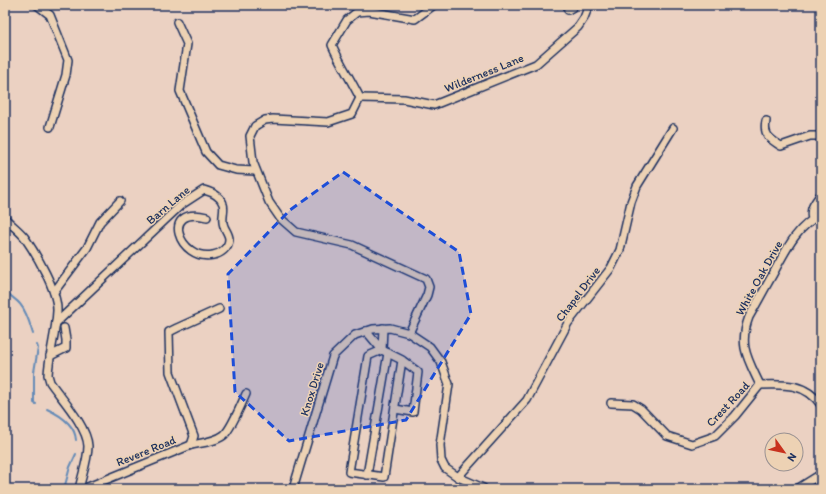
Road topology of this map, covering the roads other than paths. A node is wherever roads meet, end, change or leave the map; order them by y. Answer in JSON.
{"nodes":[{"id":1,"x":37,"y":5,"type":"edge"},
{"id":2,"x":434,"y":5,"type":"edge"},
{"id":3,"x":590,"y":5,"type":"edge"},
{"id":4,"x":177,"y":22,"type":"dead end"},
{"id":5,"x":360,"y":98,"type":"junction"},
{"id":6,"x":766,"y":121,"type":"dead end"},
{"id":7,"x":50,"y":127,"type":"dead end"},
{"id":8,"x":673,"y":128,"type":"dead end"},
{"id":9,"x":821,"y":136,"type":"edge"},
{"id":10,"x":256,"y":171,"type":"junction"},
{"id":11,"x":821,"y":194,"type":"edge"},
{"id":12,"x":120,"y":201,"type":"dead end"},
{"id":13,"x":821,"y":214,"type":"edge"},
{"id":14,"x":207,"y":217,"type":"dead end"},
{"id":15,"x":5,"y":218,"type":"edge"},
{"id":16,"x":812,"y":219,"type":"junction"},
{"id":17,"x":54,"y":292,"type":"junction"},
{"id":18,"x":219,"y":309,"type":"dead end"},
{"id":19,"x":56,"y":323,"type":"junction"},
{"id":20,"x":64,"y":328,"type":"dead end"},
{"id":21,"x":383,"y":328,"type":"junction"},
{"id":22,"x":366,"y":331,"type":"junction"},
{"id":23,"x":409,"y":333,"type":"junction"},
{"id":24,"x":385,"y":352,"type":"junction"},
{"id":25,"x":50,"y":356,"type":"junction"},
{"id":26,"x":402,"y":360,"type":"junction"},
{"id":27,"x":760,"y":385,"type":"junction"},
{"id":28,"x":246,"y":394,"type":"dead end"},
{"id":29,"x":610,"y":403,"type":"dead end"},
{"id":30,"x":821,"y":405,"type":"edge"},
{"id":31,"x":395,"y":409,"type":"junction"},
{"id":32,"x":191,"y":445,"type":"junction"},
{"id":33,"x":821,"y":474,"type":"edge"},
{"id":34,"x":367,"y":475,"type":"junction"},
{"id":35,"x":458,"y":477,"type":"junction"},
{"id":36,"x":483,"y":488,"type":"edge"},
{"id":37,"x":79,"y":489,"type":"edge"},
{"id":38,"x":83,"y":489,"type":"edge"},
{"id":39,"x":293,"y":489,"type":"edge"},
{"id":40,"x":796,"y":489,"type":"edge"}],
"edges":[{"from":1,"to":7,"type":"street"},
{"from":2,"to":5,"type":"street"},
{"from":3,"to":5,"type":"street","name":"Wilderness Lane"},
{"from":4,"to":10,"type":"street"},
{"from":5,"to":10,"type":"street"},
{"from":6,"to":9,"type":"street"},
{"from":8,"to":35,"type":"street","name":"Chapel Drive"},
{"from":10,"to":23,"type":"street"},
{"from":11,"to":16,"type":"street"},
{"from":12,"to":17,"type":"street"},
{"from":13,"to":16,"type":"street","name":"White Oak Drive"},
{"from":14,"to":19,"type":"street","name":"Barn Lane"},
{"from":15,"to":17,"type":"street"},
{"from":16,"to":27,"type":"street","name":"White Oak Drive"},
{"from":17,"to":19,"type":"street"},
{"from":18,"to":32,"type":"street","name":"Revere Road"},
{"from":19,"to":25,"type":"street"},
{"from":20,"to":25,"type":"street"},
{"from":21,"to":22,"type":"street","name":"Knox Drive"},
{"from":21,"to":23,"type":"street","name":"Knox Drive"},
{"from":21,"to":24,"type":"street"},
{"from":22,"to":24,"type":"street"},
{"from":22,"to":39,"type":"street","name":"Knox Drive"},
{"from":23,"to":35,"type":"street","name":"Knox Drive"},
{"from":24,"to":26,"type":"street"},
{"from":24,"to":34,"type":"street"},
{"from":24,"to":34,"type":"street"},
{"from":25,"to":37,"type":"street"},
{"from":26,"to":31,"type":"street"},
{"from":26,"to":31,"type":"street"},
{"from":27,"to":29,"type":"street","name":"Crest Road"},
{"from":27,"to":30,"type":"street","name":"Crest Road"},
{"from":28,"to":32,"type":"street"},
{"from":31,"to":34,"type":"street"},
{"from":32,"to":38,"type":"street","name":"Revere Road"},
{"from":33,"to":40,"type":"street"},
{"from":35,"to":36,"type":"street"}]}
